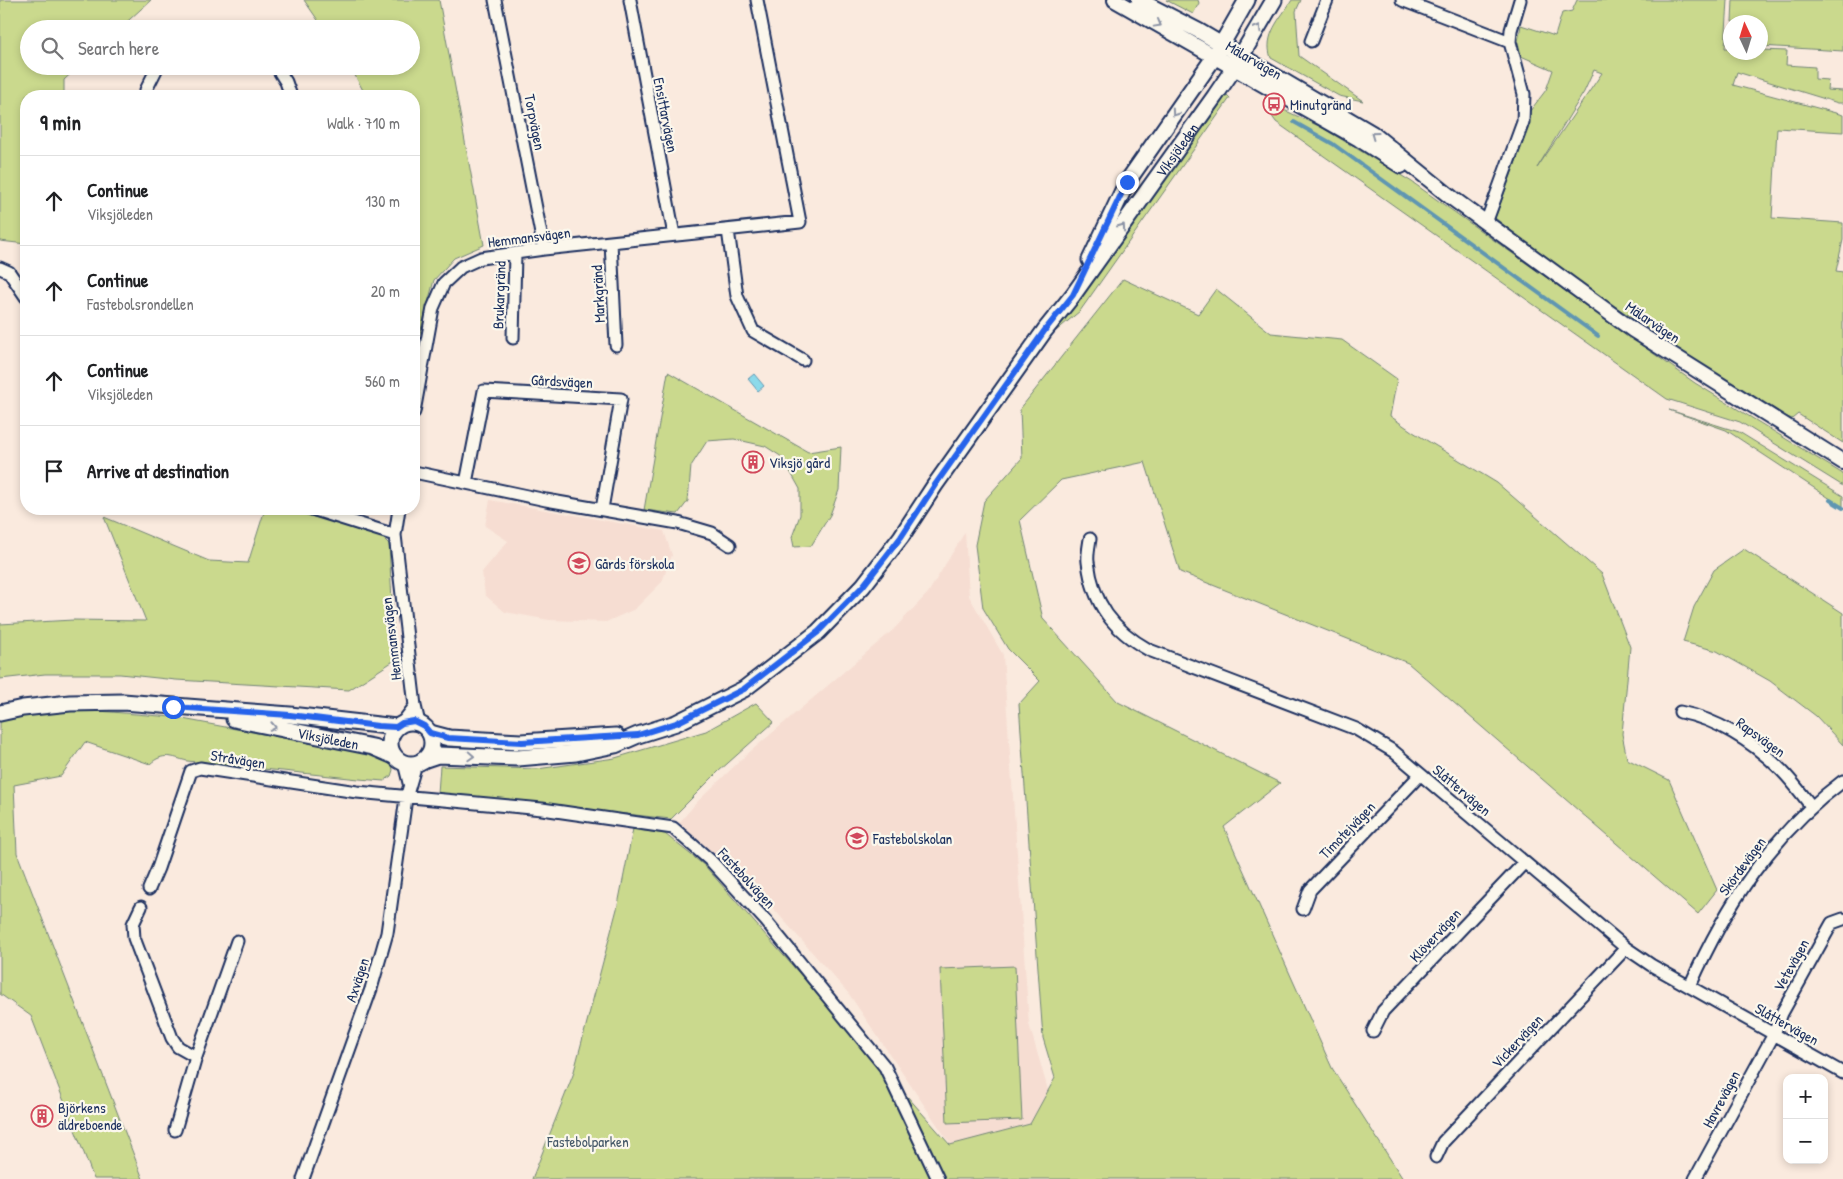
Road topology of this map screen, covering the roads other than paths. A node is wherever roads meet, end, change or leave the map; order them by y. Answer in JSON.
{"nodes":[{"id":1,"x":495,"y":0,"type":"edge"},
{"id":2,"x":630,"y":0,"type":"edge"},
{"id":3,"x":757,"y":0,"type":"edge"},
{"id":4,"x":1115,"y":0,"type":"edge"},
{"id":5,"x":1139,"y":0,"type":"edge"},
{"id":6,"x":1247,"y":0,"type":"edge"},
{"id":7,"x":1274,"y":0,"type":"edge"},
{"id":8,"x":1327,"y":0,"type":"edge"},
{"id":9,"x":1402,"y":0,"type":"edge"},
{"id":10,"x":1520,"y":0,"type":"edge"},
{"id":11,"x":1311,"y":41,"type":"dead end"},
{"id":12,"x":1510,"y":42,"type":"junction"},
{"id":13,"x":1218,"y":51,"type":"junction"},
{"id":14,"x":1238,"y":62,"type":"junction"},
{"id":15,"x":154,"y":75,"type":"edge"},
{"id":16,"x":282,"y":75,"type":"edge"},
{"id":17,"x":146,"y":90,"type":"edge"},
{"id":18,"x":289,"y":90,"type":"edge"},
{"id":19,"x":1486,"y":223,"type":"junction"},
{"id":20,"x":728,"y":230,"type":"junction"},
{"id":21,"x":674,"y":235,"type":"junction"},
{"id":22,"x":610,"y":242,"type":"junction"},
{"id":23,"x":544,"y":249,"type":"junction"},
{"id":24,"x":515,"y":253,"type":"junction"},
{"id":25,"x":0,"y":268,"type":"edge"},
{"id":26,"x":20,"y":288,"type":"edge"},
{"id":27,"x":1073,"y":295,"type":"junction"},
{"id":28,"x":513,"y":338,"type":"dead end"},
{"id":29,"x":616,"y":345,"type":"dead end"},
{"id":30,"x":803,"y":360,"type":"dead end"},
{"id":31,"x":420,"y":379,"type":"edge"},
{"id":32,"x":1843,"y":462,"type":"edge"},
{"id":33,"x":420,"y":473,"type":"edge"},
{"id":34,"x":466,"y":483,"type":"junction"},
{"id":35,"x":602,"y":510,"type":"junction"},
{"id":36,"x":331,"y":515,"type":"edge"},
{"id":37,"x":398,"y":515,"type":"edge"},
{"id":38,"x":395,"y":535,"type":"junction"},
{"id":39,"x":1090,"y":539,"type":"dead end"},
{"id":40,"x":730,"y":544,"type":"dead end"},
{"id":41,"x":414,"y":706,"type":"junction"},
{"id":42,"x":173,"y":707,"type":"junction"},
{"id":43,"x":0,"y":712,"type":"edge"},
{"id":44,"x":1680,"y":712,"type":"dead end"},
{"id":45,"x":399,"y":725,"type":"junction"},
{"id":46,"x":425,"y":728,"type":"junction"},
{"id":47,"x":638,"y":735,"type":"junction"},
{"id":48,"x":409,"y":761,"type":"junction"},
{"id":49,"x":1420,"y":775,"type":"junction"},
{"id":50,"x":1843,"y":781,"type":"edge"},
{"id":51,"x":406,"y":798,"type":"junction"},
{"id":52,"x":1811,"y":806,"type":"junction"},
{"id":53,"x":1524,"y":862,"type":"junction"},
{"id":54,"x":149,"y":889,"type":"dead end"},
{"id":55,"x":141,"y":907,"type":"dead end"},
{"id":56,"x":1303,"y":909,"type":"dead end"},
{"id":57,"x":1843,"y":919,"type":"edge"},
{"id":58,"x":237,"y":941,"type":"dead end"},
{"id":59,"x":1626,"y":948,"type":"junction"},
{"id":60,"x":1690,"y":986,"type":"junction"},
{"id":61,"x":1373,"y":1032,"type":"dead end"},
{"id":62,"x":1774,"y":1034,"type":"junction"},
{"id":63,"x":196,"y":1057,"type":"junction"},
{"id":64,"x":1843,"y":1072,"type":"edge"},
{"id":65,"x":175,"y":1130,"type":"dead end"},
{"id":66,"x":1436,"y":1157,"type":"dead end"},
{"id":67,"x":303,"y":1179,"type":"edge"},
{"id":68,"x":938,"y":1179,"type":"edge"},
{"id":69,"x":1695,"y":1179,"type":"edge"}],
"edges":[{"from":1,"to":23,"type":"street","name":"Torpvägen"},
{"from":2,"to":21,"type":"street","name":"Ensittarvägen"},
{"from":3,"to":20,"type":"street","name":"Hemmansvägen"},
{"from":4,"to":13,"type":"street","name":"Mälarvägen","one_way":true},
{"from":5,"to":13,"type":"street","name":"Mälarvägen"},
{"from":6,"to":13,"type":"main road","name":"Viksjöleden"},
{"from":14,"to":7,"type":"main road","name":"Viksjöleden","one_way":true},
{"from":8,"to":11,"type":"street"},
{"from":9,"to":12,"type":"street"},
{"from":10,"to":12,"type":"street"},
{"from":12,"to":19,"type":"street"},
{"from":13,"to":14,"type":"street","name":"Mälarvägen"},
{"from":13,"to":27,"type":"main road","name":"Viksjöleden","one_way":true},
{"from":14,"to":19,"type":"street","name":"Mälarvägen"},
{"from":27,"to":14,"type":"main road","name":"Viksjöleden","one_way":true},
{"from":15,"to":17,"type":"street"},
{"from":16,"to":18,"type":"street"},
{"from":19,"to":32,"type":"street","name":"Mälarvägen"},
{"from":20,"to":21,"type":"street","name":"Hemmansvägen"},
{"from":20,"to":30,"type":"street"},
{"from":21,"to":22,"type":"street","name":"Hemmansvägen"},
{"from":22,"to":23,"type":"street","name":"Hemmansvägen"},
{"from":22,"to":29,"type":"street","name":"Markgränd"},
{"from":23,"to":24,"type":"street","name":"Hemmansvägen"},
{"from":24,"to":28,"type":"street","name":"Brukargränd"},
{"from":24,"to":31,"type":"street","name":"Hemmansvägen"},
{"from":25,"to":26,"type":"street"},
{"from":27,"to":47,"type":"main road","name":"Viksjöleden"},
{"from":33,"to":34,"type":"street"},
{"from":34,"to":35,"type":"street"},
{"from":34,"to":35,"type":"street","name":"Gårdsvägen"},
{"from":35,"to":40,"type":"street"},
{"from":36,"to":38,"type":"street"},
{"from":37,"to":38,"type":"street","name":"Hemmansvägen"},
{"from":38,"to":41,"type":"street","name":"Hemmansvägen"},
{"from":39,"to":49,"type":"street","name":"Slåttervägen"},
{"from":41,"to":45,"type":"street"},
{"from":41,"to":46,"type":"street","name":"Hemmansvägen"},
{"from":42,"to":43,"type":"main road","name":"Viksjöleden"},
{"from":42,"to":45,"type":"main road","name":"Viksjöleden"},
{"from":42,"to":48,"type":"main road","name":"Viksjöleden","one_way":true},
{"from":44,"to":52,"type":"street","name":"Rapsvägen"},
{"from":45,"to":46,"type":"main road"},
{"from":45,"to":48,"type":"main road"},
{"from":46,"to":47,"type":"main road","name":"Viksjöleden"},
{"from":46,"to":48,"type":"main road"},
{"from":48,"to":47,"type":"main road","name":"Viksjöleden","one_way":true},
{"from":48,"to":51,"type":"street","name":"Axvägen"},
{"from":49,"to":53,"type":"street","name":"Slåttervägen"},
{"from":49,"to":56,"type":"street","name":"Timotejvägen"},
{"from":50,"to":52,"type":"street","name":"Skördevägen"},
{"from":51,"to":54,"type":"street","name":"Stråvägen"},
{"from":51,"to":67,"type":"street","name":"Axvägen"},
{"from":51,"to":68,"type":"street","name":"Fastebolvägen"},
{"from":52,"to":60,"type":"street","name":"Skördevägen"},
{"from":53,"to":59,"type":"street","name":"Slåttervägen"},
{"from":53,"to":61,"type":"street","name":"Klövervägen"},
{"from":55,"to":63,"type":"street"},
{"from":57,"to":62,"type":"street","name":"Vetevägen"},
{"from":58,"to":63,"type":"street"},
{"from":59,"to":60,"type":"street","name":"Slåttervägen"},
{"from":59,"to":66,"type":"street","name":"Vickervägen"},
{"from":60,"to":62,"type":"street","name":"Slåttervägen"},
{"from":62,"to":64,"type":"street","name":"Slåttervägen"},
{"from":62,"to":69,"type":"street","name":"Havrevägen"},
{"from":63,"to":65,"type":"street"}]}
